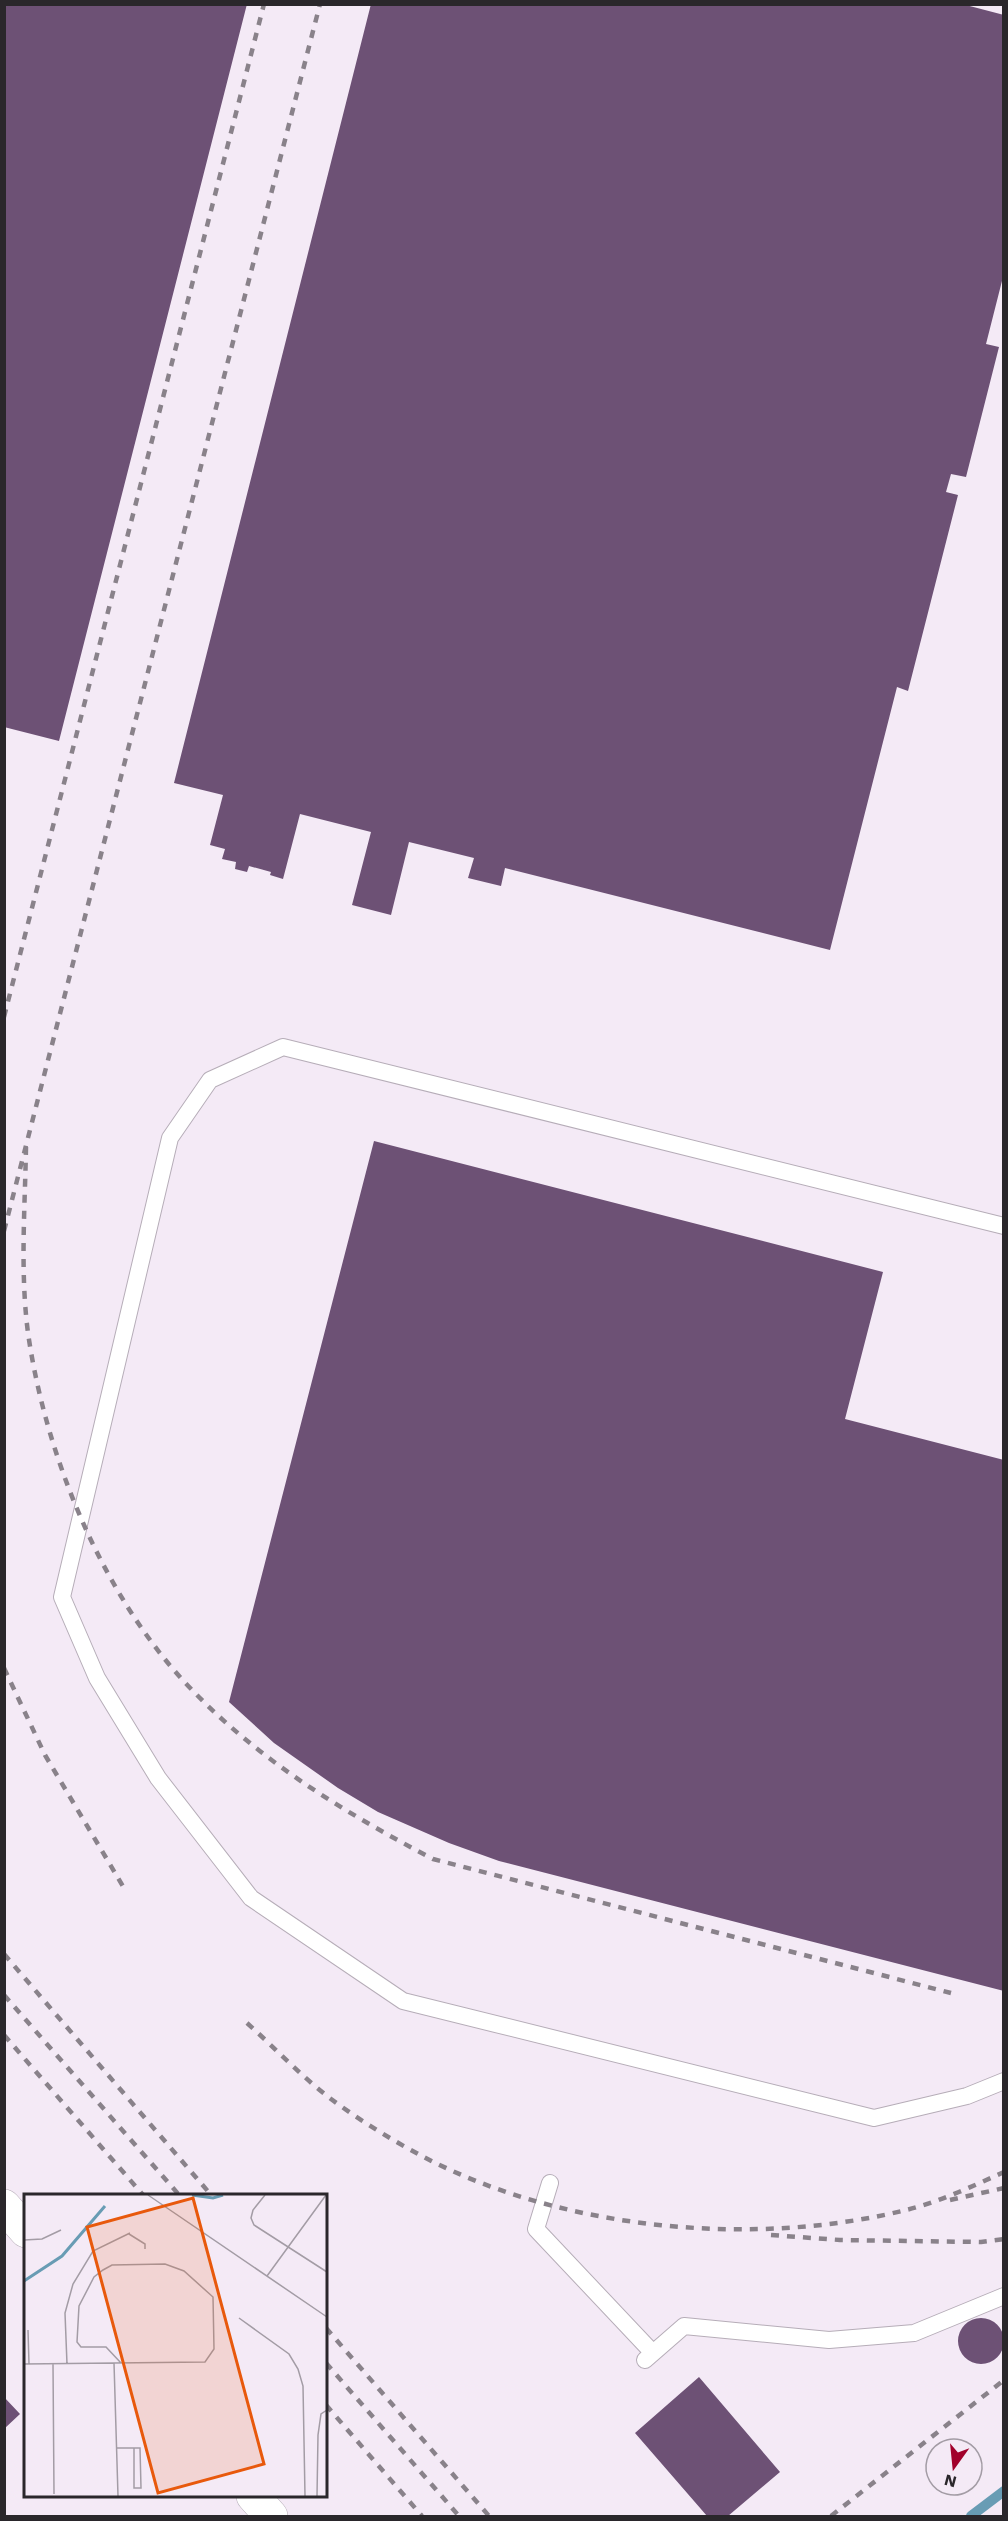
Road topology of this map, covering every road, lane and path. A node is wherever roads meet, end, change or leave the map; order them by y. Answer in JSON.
{"nodes":[{"id":1,"x":1004,"y":1226,"type":"edge"},
{"id":2,"x":1004,"y":2081,"type":"edge"},
{"id":3,"x":550,"y":2183,"type":"dead end"},
{"id":4,"x":4,"y":2206,"type":"edge"},
{"id":5,"x":24,"y":2229,"type":"edge"},
{"id":6,"x":1004,"y":2296,"type":"edge"},
{"id":7,"x":254,"y":2497,"type":"edge"},
{"id":8,"x":271,"y":2517,"type":"edge"}],
"edges":[{"from":1,"to":2,"type":"lane"},
{"from":3,"to":6,"type":"lane"},
{"from":4,"to":5,"type":"main road"},
{"from":7,"to":8,"type":"main road"}]}
